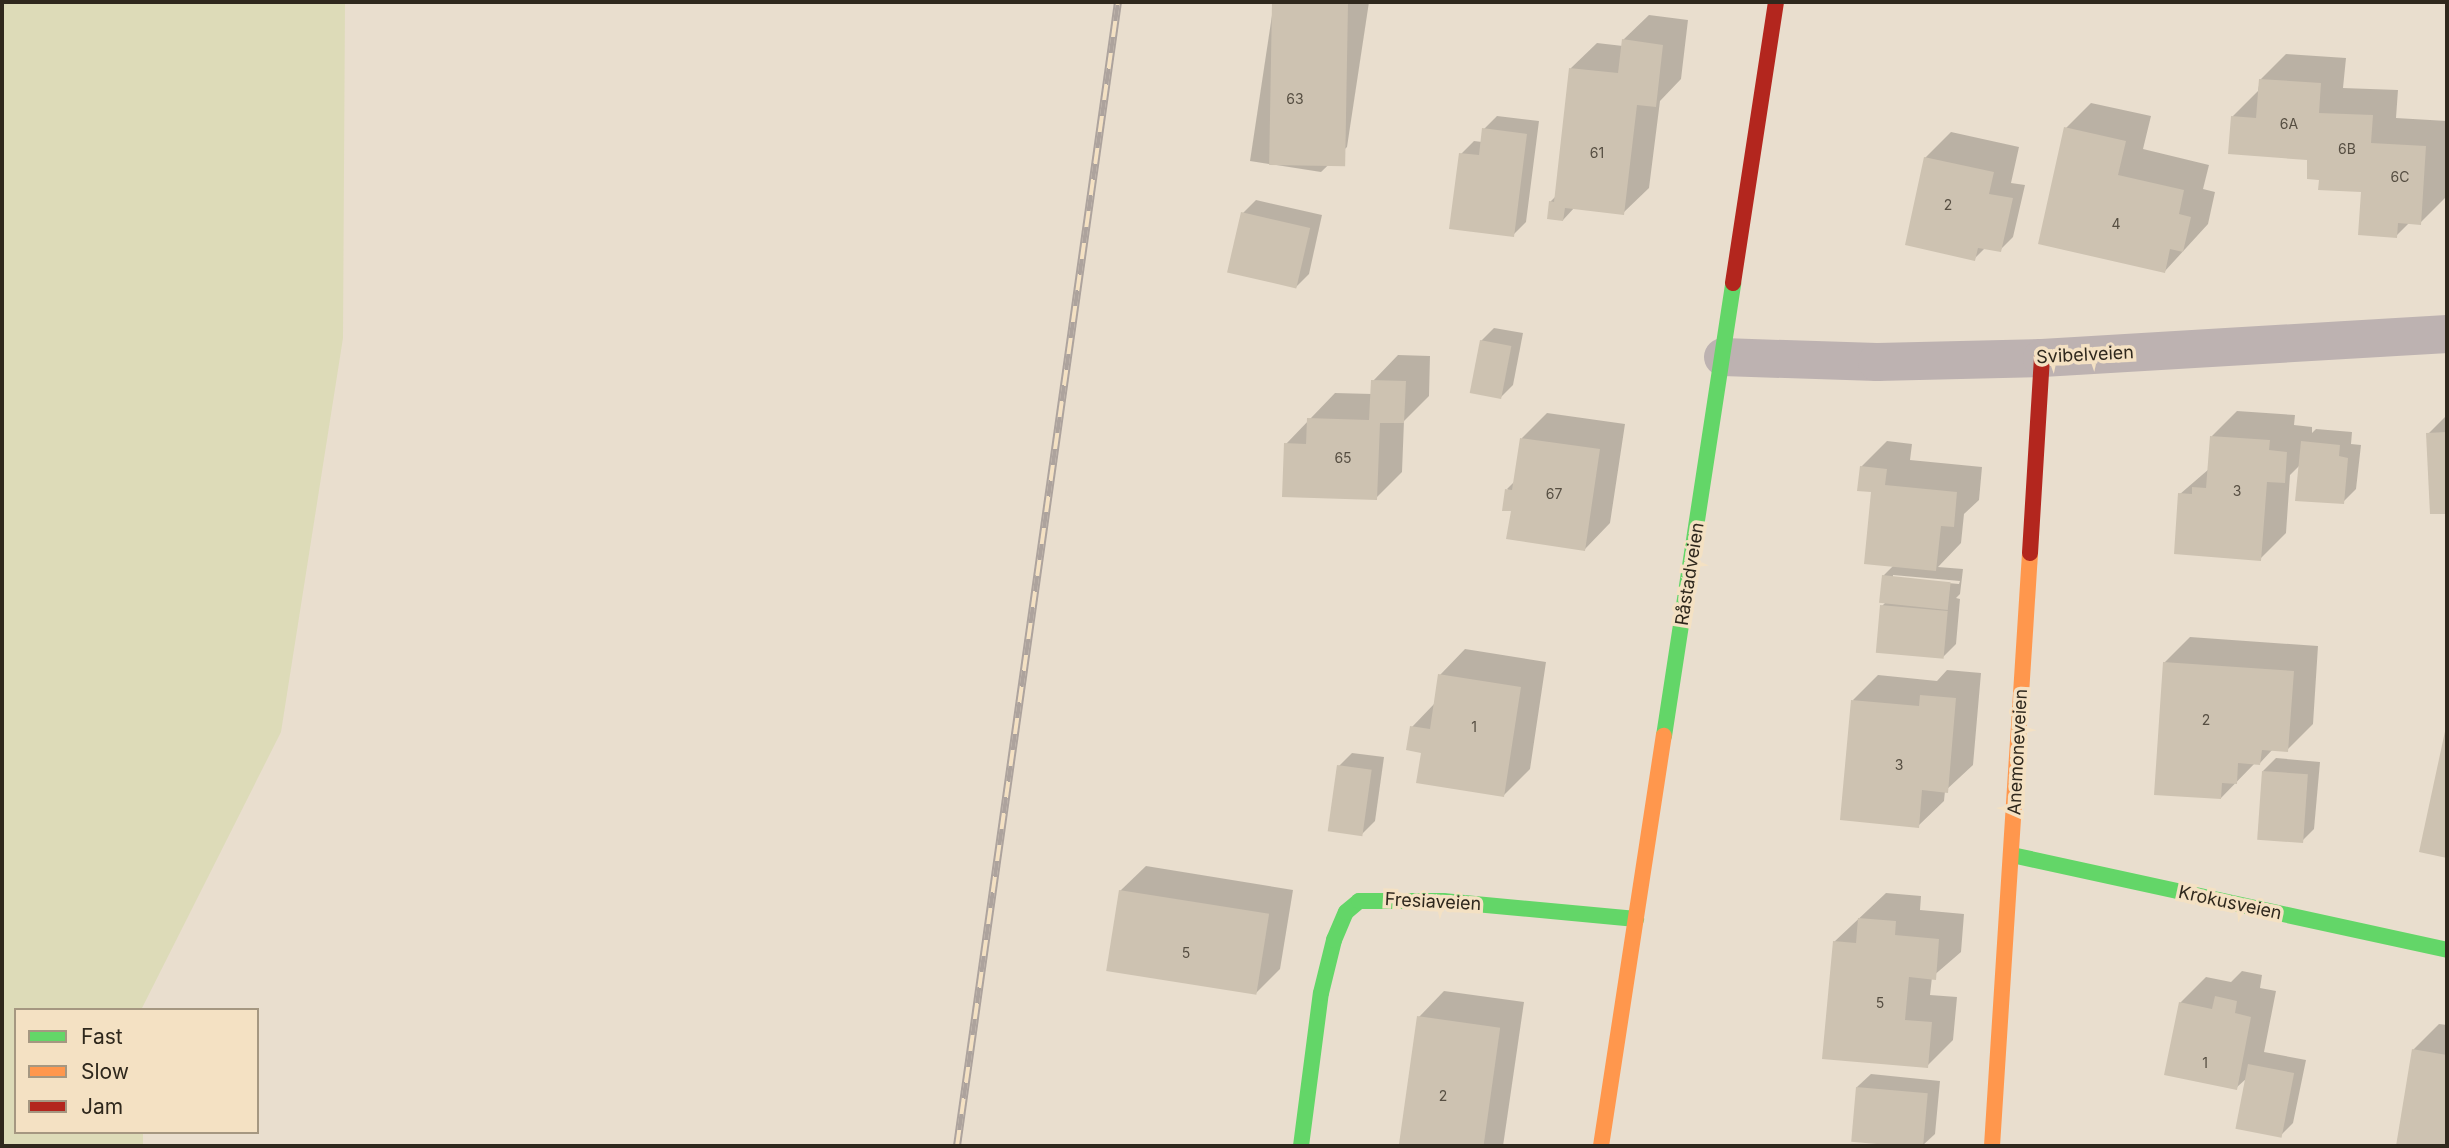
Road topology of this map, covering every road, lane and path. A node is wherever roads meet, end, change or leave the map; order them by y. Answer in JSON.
{"nodes":[{"id":1,"x":1776,"y":2,"type":"edge"},
{"id":2,"x":2447,"y":334,"type":"edge"},
{"id":3,"x":1723,"y":357,"type":"junction"},
{"id":4,"x":2042,"y":358,"type":"junction"},
{"id":5,"x":2012,"y":855,"type":"junction"},
{"id":6,"x":1636,"y":919,"type":"junction"},
{"id":7,"x":2447,"y":950,"type":"edge"},
{"id":8,"x":1301,"y":1146,"type":"edge"},
{"id":9,"x":1601,"y":1146,"type":"edge"},
{"id":10,"x":1992,"y":1146,"type":"edge"}],
"edges":[{"from":1,"to":3,"type":"street","name":"Råstadveien"},
{"from":2,"to":4,"type":"street","name":"Svibelveien"},
{"from":3,"to":4,"type":"street","name":"Svibelveien"},
{"from":3,"to":6,"type":"street","name":"Råstadveien"},
{"from":4,"to":5,"type":"street","name":"Anemoneveien"},
{"from":5,"to":7,"type":"street","name":"Krokusveien"},
{"from":5,"to":10,"type":"street","name":"Anemoneveien"},
{"from":6,"to":8,"type":"street","name":"Fresiaveien"},
{"from":6,"to":9,"type":"street","name":"Råstadveien"}]}
